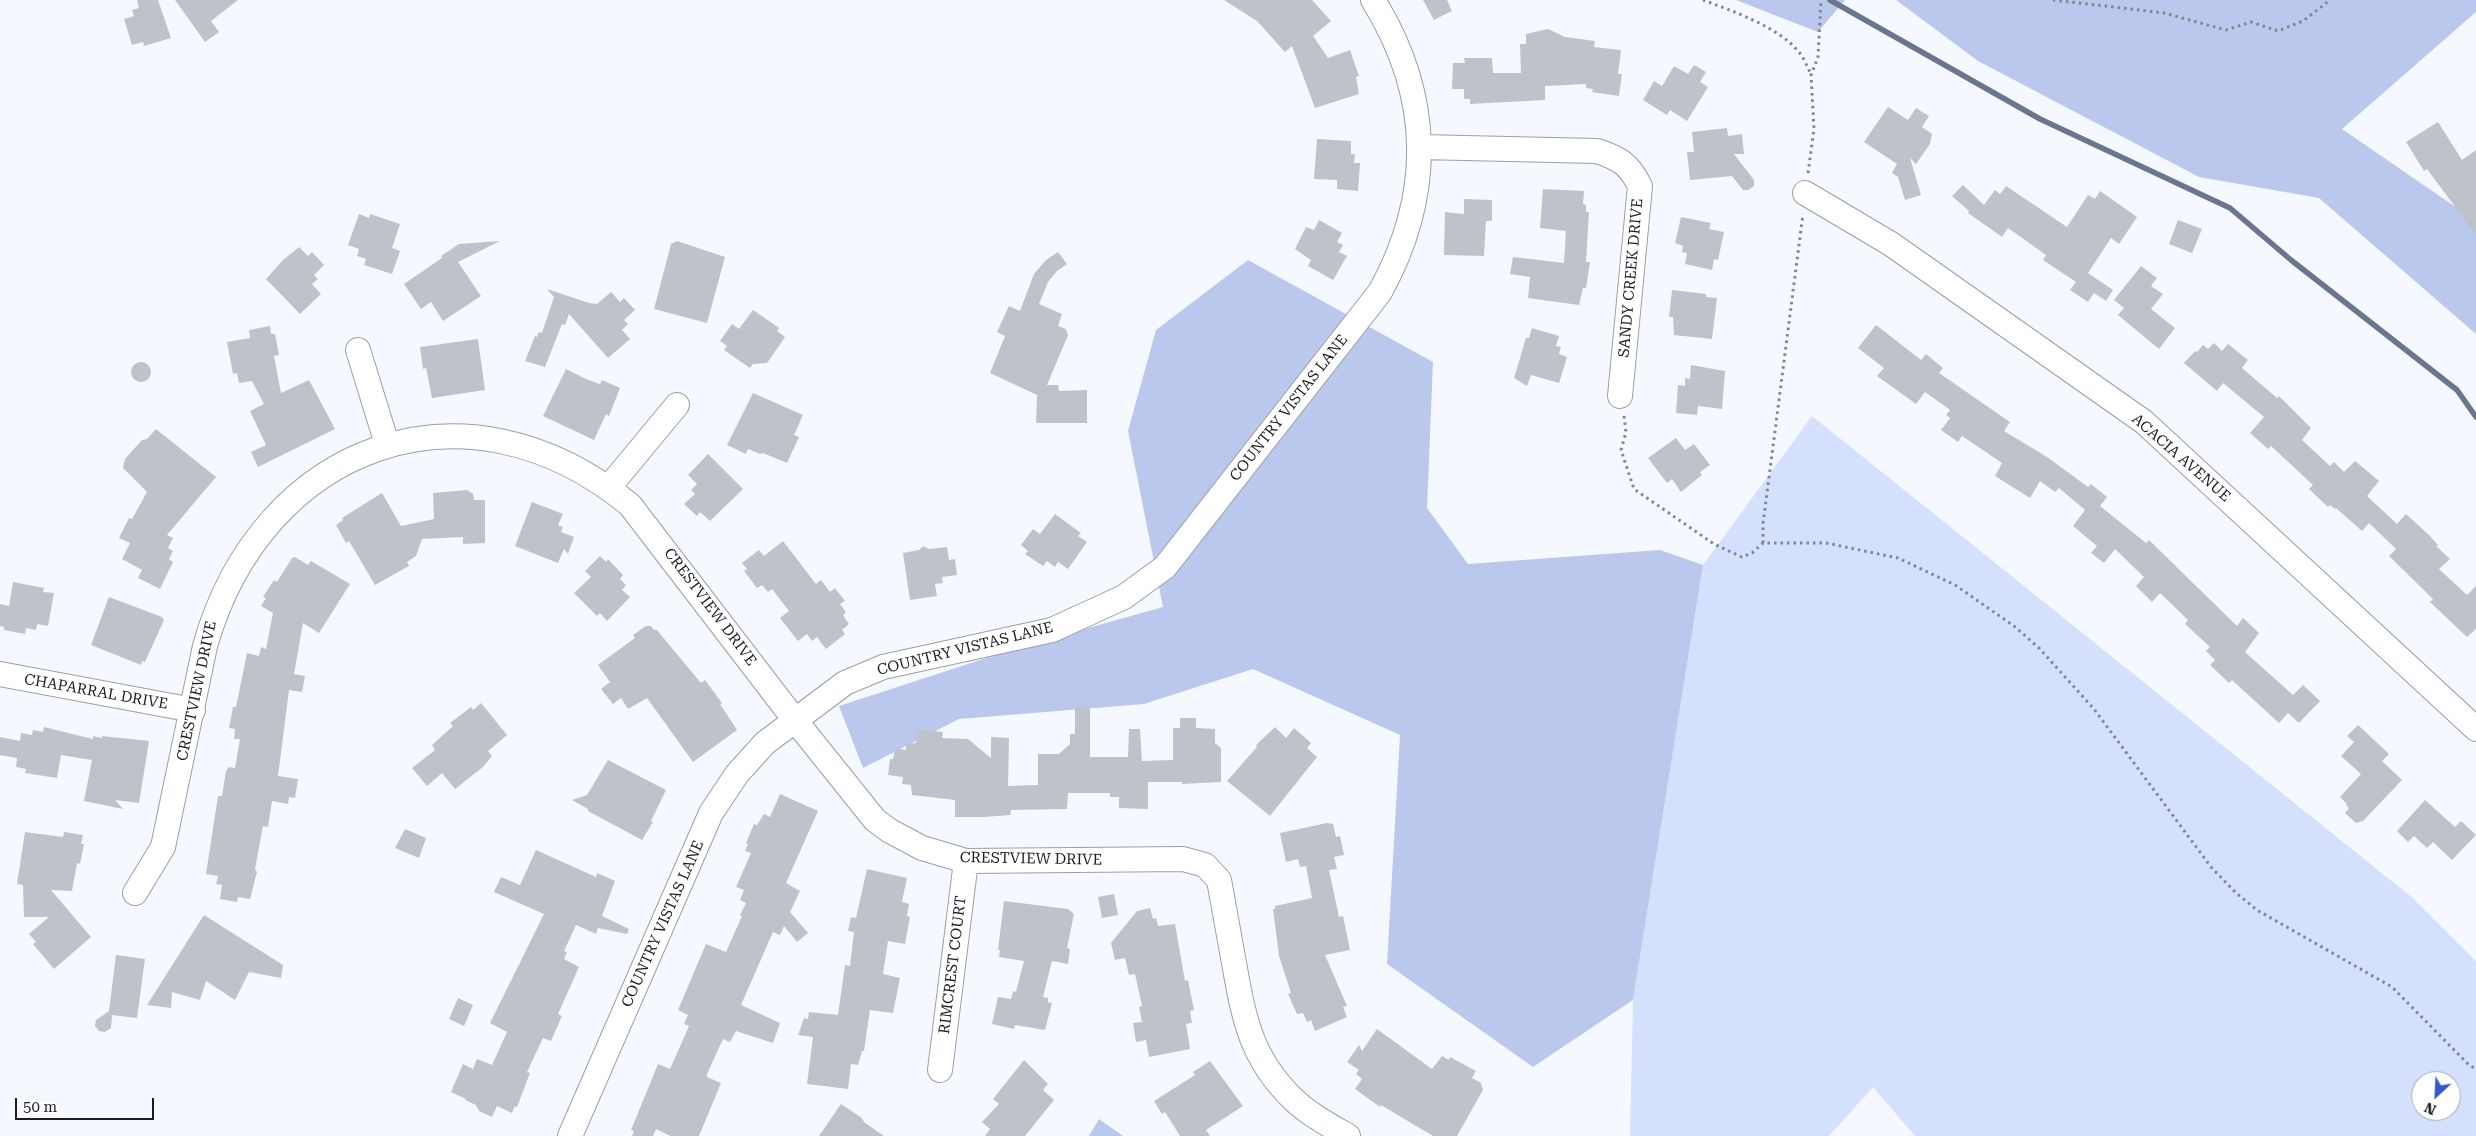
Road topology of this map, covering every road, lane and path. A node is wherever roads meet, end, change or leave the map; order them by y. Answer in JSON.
{"nodes":[{"id":1,"x":1373,"y":0,"type":"edge"},
{"id":2,"x":1703,"y":0,"type":"edge"},
{"id":3,"x":1821,"y":0,"type":"edge"},
{"id":4,"x":2053,"y":0,"type":"edge"},
{"id":5,"x":2330,"y":0,"type":"edge"},
{"id":6,"x":1811,"y":75,"type":"junction"},
{"id":7,"x":1420,"y":147,"type":"junction"},
{"id":8,"x":1805,"y":193,"type":"junction"},
{"id":9,"x":358,"y":350,"type":"dead end"},
{"id":10,"x":1620,"y":396,"type":"joint"},
{"id":11,"x":677,"y":405,"type":"dead end"},
{"id":12,"x":387,"y":444,"type":"junction"},
{"id":13,"x":609,"y":487,"type":"junction"},
{"id":14,"x":1764,"y":543,"type":"junction"},
{"id":15,"x":0,"y":674,"type":"edge"},
{"id":16,"x":193,"y":710,"type":"junction"},
{"id":17,"x":794,"y":719,"type":"junction"},
{"id":18,"x":2476,"y":729,"type":"edge"},
{"id":19,"x":966,"y":861,"type":"junction"},
{"id":20,"x":136,"y":893,"type":"dead end"},
{"id":21,"x":2476,"y":1069,"type":"edge"},
{"id":22,"x":940,"y":1070,"type":"dead end"},
{"id":23,"x":570,"y":1136,"type":"edge"},
{"id":24,"x":1348,"y":1136,"type":"edge"}],
"edges":[{"from":1,"to":7,"type":"street","name":"COUNTRY VISTAS LANE"},
{"from":2,"to":6,"type":"path"},
{"from":3,"to":6,"type":"path"},
{"from":4,"to":5,"type":"path"},
{"from":6,"to":8,"type":"path"},
{"from":7,"to":10,"type":"street","name":"SANDY CREEK DRIVE"},
{"from":7,"to":17,"type":"street","name":"COUNTRY VISTAS LANE"},
{"from":8,"to":14,"type":"path"},
{"from":8,"to":18,"type":"street","name":"ACACIA AVENUE"},
{"from":9,"to":12,"type":"street"},
{"from":10,"to":14,"type":"path"},
{"from":11,"to":13,"type":"street"},
{"from":12,"to":13,"type":"street","name":"CRESTVIEW DRIVE"},
{"from":12,"to":16,"type":"street","name":"CRESTVIEW DRIVE"},
{"from":13,"to":17,"type":"street","name":"CRESTVIEW DRIVE"},
{"from":14,"to":21,"type":"path"},
{"from":15,"to":16,"type":"street","name":"CHAPARRAL DRIVE"},
{"from":16,"to":20,"type":"street","name":"CRESTVIEW DRIVE"},
{"from":17,"to":19,"type":"street","name":"CRESTVIEW DRIVE"},
{"from":17,"to":23,"type":"street","name":"COUNTRY VISTAS LANE"},
{"from":19,"to":22,"type":"street","name":"RIMCREST COURT"},
{"from":19,"to":24,"type":"street","name":"CRESTVIEW DRIVE"}]}
